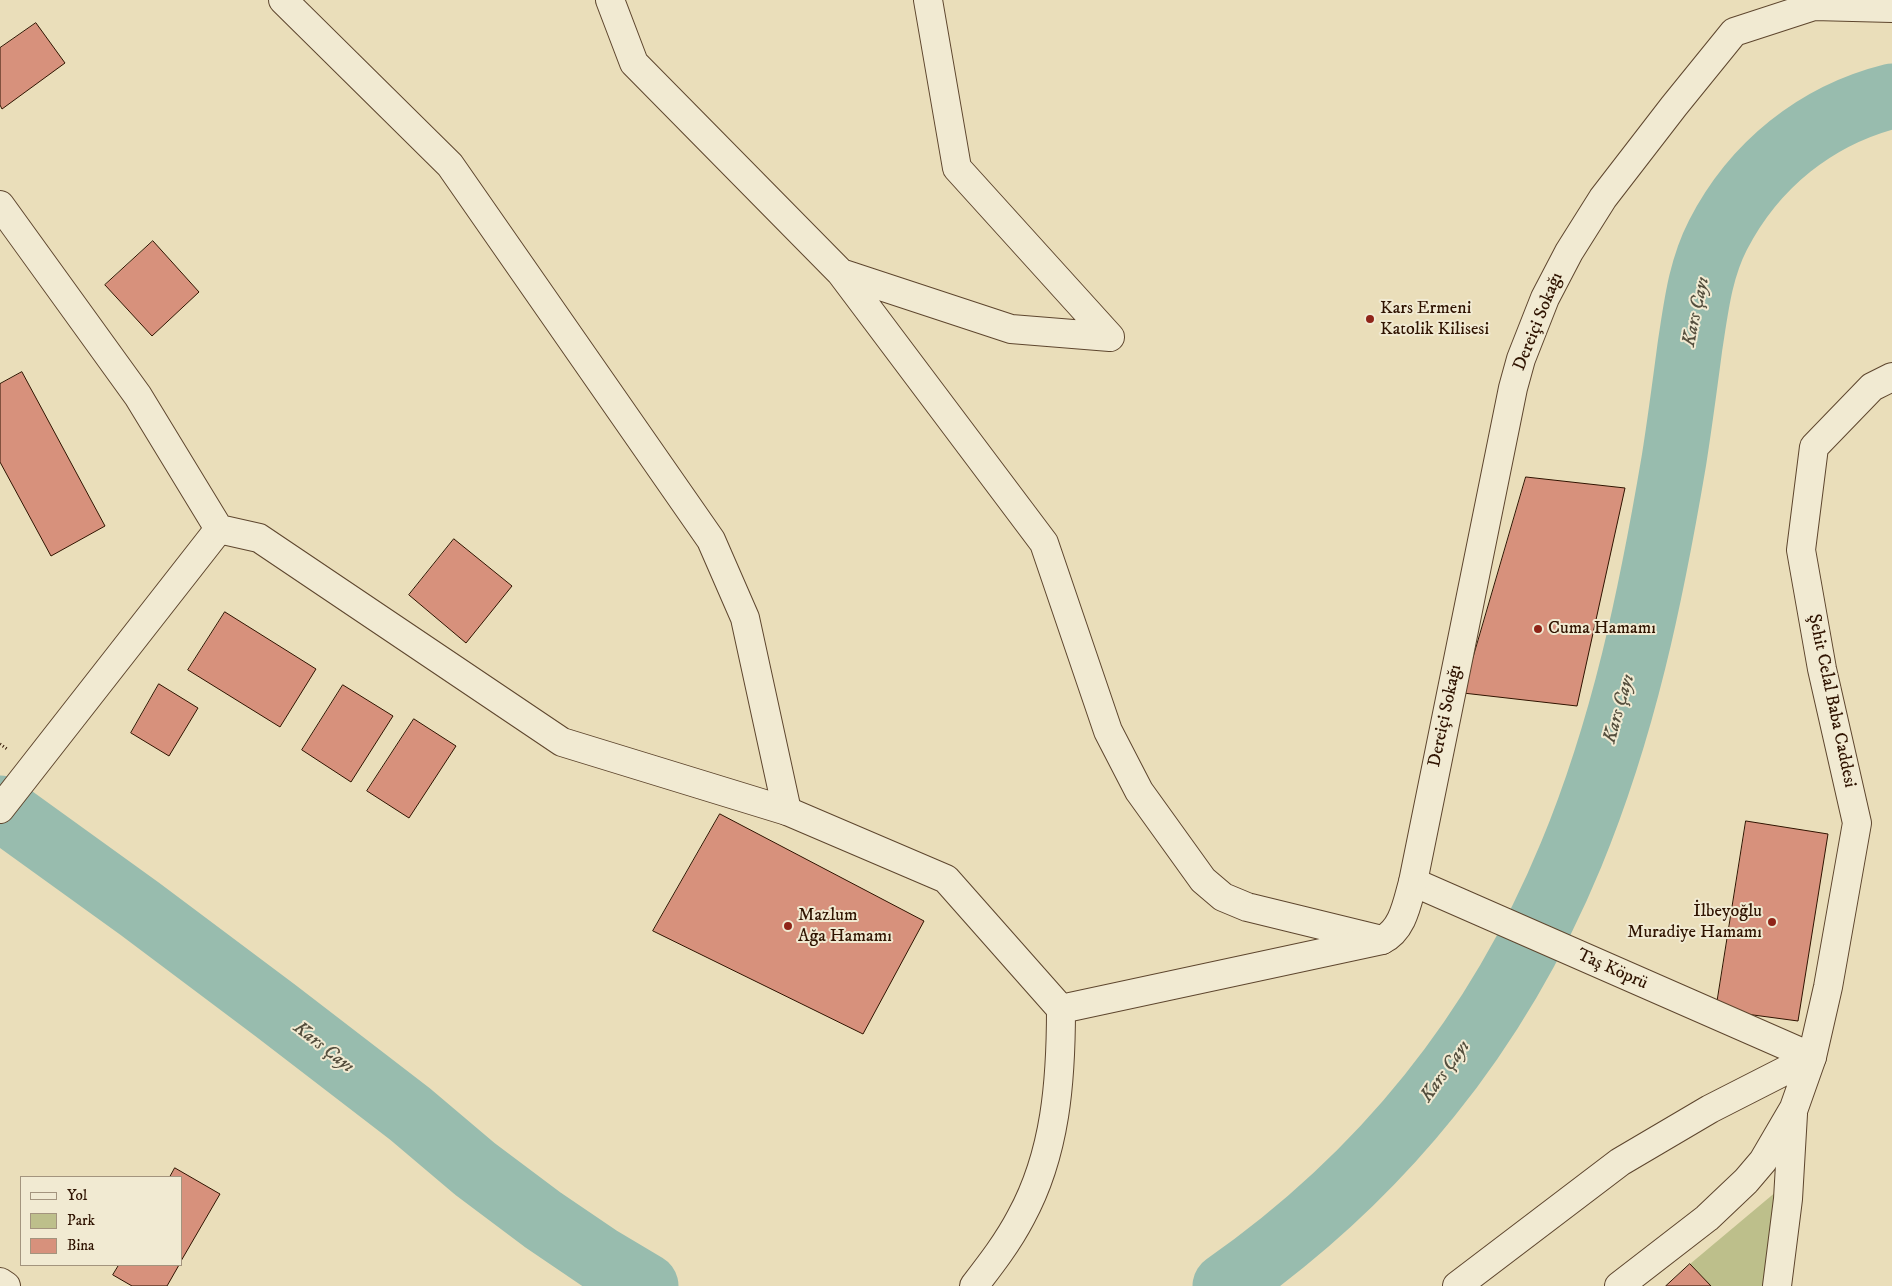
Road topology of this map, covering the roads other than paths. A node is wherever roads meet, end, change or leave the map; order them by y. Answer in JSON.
{"nodes":[{"id":1,"x":283,"y":0,"type":"edge"},
{"id":2,"x":610,"y":0,"type":"edge"},
{"id":3,"x":928,"y":0,"type":"edge"},
{"id":4,"x":1892,"y":8,"type":"edge"},
{"id":5,"x":0,"y":205,"type":"edge"},
{"id":6,"x":841,"y":273,"type":"junction"},
{"id":7,"x":1892,"y":377,"type":"edge"},
{"id":8,"x":219,"y":529,"type":"junction"},
{"id":9,"x":0,"y":809,"type":"edge"},
{"id":10,"x":787,"y":811,"type":"junction"},
{"id":11,"x":1413,"y":882,"type":"junction"},
{"id":12,"x":1382,"y":940,"type":"junction"},
{"id":13,"x":1061,"y":1009,"type":"junction"},
{"id":14,"x":1812,"y":1058,"type":"junction"},
{"id":15,"x":1794,"y":1108,"type":"junction"},
{"id":16,"x":0,"y":1282,"type":"edge"},
{"id":17,"x":6,"y":1286,"type":"edge"},
{"id":18,"x":974,"y":1286,"type":"edge"},
{"id":19,"x":1457,"y":1286,"type":"edge"},
{"id":20,"x":1619,"y":1286,"type":"edge"},
{"id":21,"x":1777,"y":1286,"type":"edge"}],
"edges":[{"from":1,"to":10,"type":"street"},
{"from":2,"to":6,"type":"street"},
{"from":3,"to":6,"type":"street"},
{"from":4,"to":11,"type":"street","name":"Dereiçi Sokağı"},
{"from":5,"to":8,"type":"street"},
{"from":6,"to":12,"type":"street"},
{"from":7,"to":14,"type":"street","name":"Şehit Celal Baba Caddesi"},
{"from":8,"to":9,"type":"street"},
{"from":8,"to":10,"type":"street"},
{"from":10,"to":13,"type":"street"},
{"from":11,"to":12,"type":"street","name":"Dereiçi Sokağı"},
{"from":11,"to":14,"type":"street","name":"Taş Köprü"},
{"from":12,"to":13,"type":"street"},
{"from":13,"to":18,"type":"street"},
{"from":14,"to":15,"type":"street","name":"Şehit Celal Baba Caddesi"},
{"from":14,"to":19,"type":"street"},
{"from":15,"to":20,"type":"street"},
{"from":15,"to":21,"type":"street"},
{"from":16,"to":17,"type":"street"}]}
